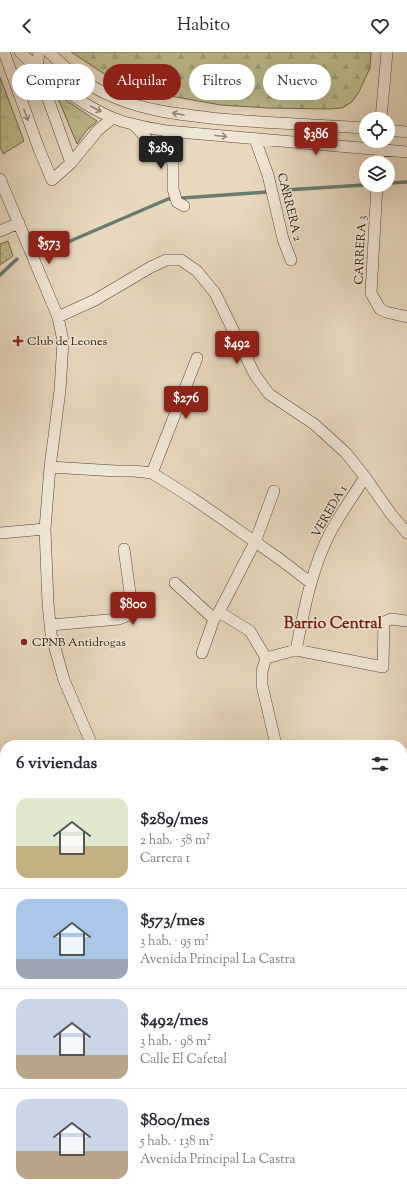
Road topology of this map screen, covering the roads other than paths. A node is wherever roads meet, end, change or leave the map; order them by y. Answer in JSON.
{"nodes":[{"id":1,"x":4,"y":52,"type":"edge"},
{"id":2,"x":20,"y":52,"type":"edge"},
{"id":3,"x":39,"y":52,"type":"edge"},
{"id":4,"x":50,"y":52,"type":"edge"},
{"id":5,"x":387,"y":52,"type":"edge"},
{"id":6,"x":33,"y":64,"type":"edge"},
{"id":7,"x":38,"y":64,"type":"edge"},
{"id":8,"x":48,"y":100,"type":"edge"},
{"id":9,"x":81,"y":100,"type":"edge"},
{"id":10,"x":382,"y":112,"type":"edge"},
{"id":11,"x":113,"y":118,"type":"junction"},
{"id":12,"x":134,"y":125,"type":"junction"},
{"id":13,"x":359,"y":128,"type":"edge"},
{"id":14,"x":395,"y":131,"type":"edge"},
{"id":15,"x":407,"y":132,"type":"edge"},
{"id":16,"x":255,"y":138,"type":"junction"},
{"id":17,"x":359,"y":144,"type":"edge"},
{"id":18,"x":391,"y":148,"type":"edge"},
{"id":19,"x":407,"y":152,"type":"edge"},
{"id":20,"x":71,"y":163,"type":"junction"},
{"id":21,"x":0,"y":179,"type":"edge"},
{"id":22,"x":376,"y":192,"type":"edge"},
{"id":23,"x":184,"y":206,"type":"dead end"},
{"id":24,"x":19,"y":223,"type":"junction"},
{"id":25,"x":0,"y":231,"type":"edge"},
{"id":26,"x":291,"y":260,"type":"dead end"},
{"id":27,"x":58,"y":317,"type":"junction"},
{"id":28,"x":407,"y":317,"type":"edge"},
{"id":29,"x":197,"y":358,"type":"dead end"},
{"id":30,"x":50,"y":466,"type":"junction"},
{"id":31,"x":152,"y":473,"type":"junction"},
{"id":32,"x":365,"y":477,"type":"junction"},
{"id":33,"x":274,"y":491,"type":"dead end"},
{"id":34,"x":46,"y":529,"type":"junction"},
{"id":35,"x":0,"y":533,"type":"edge"},
{"id":36,"x":407,"y":533,"type":"edge"},
{"id":37,"x":255,"y":542,"type":"junction"},
{"id":38,"x":124,"y":549,"type":"dead end"},
{"id":39,"x":175,"y":583,"type":"dead end"},
{"id":40,"x":311,"y":583,"type":"junction"},
{"id":41,"x":216,"y":616,"type":"junction"},
{"id":42,"x":407,"y":621,"type":"edge"},
{"id":43,"x":51,"y":625,"type":"junction"},
{"id":44,"x":296,"y":650,"type":"junction"},
{"id":45,"x":202,"y":653,"type":"dead end"},
{"id":46,"x":266,"y":658,"type":"junction"},
{"id":47,"x":90,"y":740,"type":"edge"},
{"id":48,"x":275,"y":740,"type":"edge"}],
"edges":[{"from":1,"to":20,"type":"street","one_way":true},
{"from":2,"to":6,"type":"street"},
{"from":3,"to":7,"type":"street"},
{"from":13,"to":4,"type":"street","one_way":true},
{"from":5,"to":10,"type":"street"},
{"from":8,"to":20,"type":"street"},
{"from":9,"to":11,"type":"street","one_way":true},
{"from":11,"to":12,"type":"street"},
{"from":11,"to":20,"type":"street"},
{"from":12,"to":16,"type":"street","one_way":true},
{"from":12,"to":23,"type":"street"},
{"from":14,"to":15,"type":"street"},
{"from":16,"to":17,"type":"street"},
{"from":16,"to":26,"type":"street","name":"CARRERA 2"},
{"from":18,"to":19,"type":"street"},
{"from":21,"to":24,"type":"street"},
{"from":22,"to":28,"type":"street","name":"CARRERA 3"},
{"from":24,"to":25,"type":"street"},
{"from":24,"to":27,"type":"street"},
{"from":27,"to":30,"type":"street"},
{"from":27,"to":32,"type":"street"},
{"from":29,"to":31,"type":"street"},
{"from":30,"to":31,"type":"street"},
{"from":30,"to":34,"type":"street"},
{"from":31,"to":37,"type":"street"},
{"from":32,"to":36,"type":"street"},
{"from":32,"to":40,"type":"street","name":"VEREDA 1"},
{"from":33,"to":37,"type":"street"},
{"from":34,"to":35,"type":"street"},
{"from":34,"to":43,"type":"street"},
{"from":37,"to":40,"type":"street"},
{"from":37,"to":41,"type":"street"},
{"from":38,"to":43,"type":"street"},
{"from":39,"to":41,"type":"street"},
{"from":40,"to":44,"type":"street","name":"VEREDA 1"},
{"from":41,"to":45,"type":"street"},
{"from":41,"to":46,"type":"street"},
{"from":42,"to":44,"type":"street"},
{"from":43,"to":47,"type":"street"},
{"from":44,"to":46,"type":"street"},
{"from":46,"to":48,"type":"street"}]}
